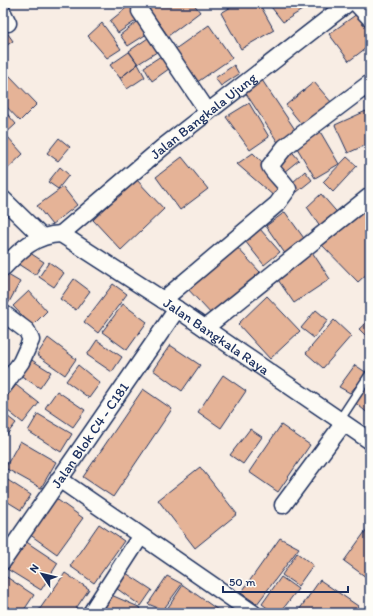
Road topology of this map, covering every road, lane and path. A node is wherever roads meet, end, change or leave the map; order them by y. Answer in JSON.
{"nodes":[{"id":1,"x":348,"y":3,"type":"edge"},
{"id":2,"x":356,"y":3,"type":"edge"},
{"id":3,"x":140,"y":11,"type":"dead end"},
{"id":4,"x":370,"y":18,"type":"edge"},
{"id":5,"x":370,"y":82,"type":"edge"},
{"id":6,"x":208,"y":112,"type":"junction"},
{"id":7,"x":370,"y":196,"type":"edge"},
{"id":8,"x":3,"y":199,"type":"edge"},
{"id":9,"x":61,"y":234,"type":"junction"},
{"id":10,"x":41,"y":236,"type":"junction"},
{"id":11,"x":3,"y":268,"type":"edge"},
{"id":12,"x":163,"y":300,"type":"junction"},
{"id":13,"x":177,"y":310,"type":"junction"},
{"id":14,"x":3,"y":313,"type":"edge"},
{"id":15,"x":205,"y":328,"type":"junction"},
{"id":16,"x":370,"y":374,"type":"edge"},
{"id":17,"x":3,"y":387,"type":"edge"},
{"id":18,"x":341,"y":422,"type":"junction"},
{"id":19,"x":370,"y":441,"type":"edge"},
{"id":20,"x":59,"y":479,"type":"junction"},
{"id":21,"x":283,"y":505,"type":"dead end"},
{"id":22,"x":140,"y":537,"type":"junction"},
{"id":23,"x":3,"y":561,"type":"edge"},
{"id":24,"x":91,"y":613,"type":"edge"},
{"id":25,"x":253,"y":613,"type":"edge"}],
"edges":[{"from":1,"to":6,"type":"street","name":"Jalan Bangkala Ujung"},
{"from":2,"to":4,"type":"street"},
{"from":3,"to":6,"type":"street"},
{"from":5,"to":12,"type":"street"},
{"from":6,"to":9,"type":"street","name":"Jalan Bangkala Ujung"},
{"from":7,"to":15,"type":"street"},
{"from":8,"to":10,"type":"street"},
{"from":9,"to":10,"type":"street"},
{"from":9,"to":12,"type":"street","name":"Jalan Bangkala Raya"},
{"from":10,"to":11,"type":"street"},
{"from":12,"to":13,"type":"street","name":"Jalan Bangkala Raya"},
{"from":13,"to":15,"type":"street","name":"Jalan Bangkala Raya"},
{"from":13,"to":20,"type":"street","name":"Jalan Blok C4 - C181"},
{"from":14,"to":17,"type":"street"},
{"from":15,"to":18,"type":"street","name":"Jalan Bangkala Raya"},
{"from":16,"to":18,"type":"lane"},
{"from":18,"to":19,"type":"street","name":"Jalan Bangkala Raya"},
{"from":18,"to":21,"type":"street"},
{"from":20,"to":22,"type":"street"},
{"from":20,"to":23,"type":"street","name":"Jalan Blok C4 - C181"},
{"from":22,"to":24,"type":"street"},
{"from":22,"to":25,"type":"street"}]}
